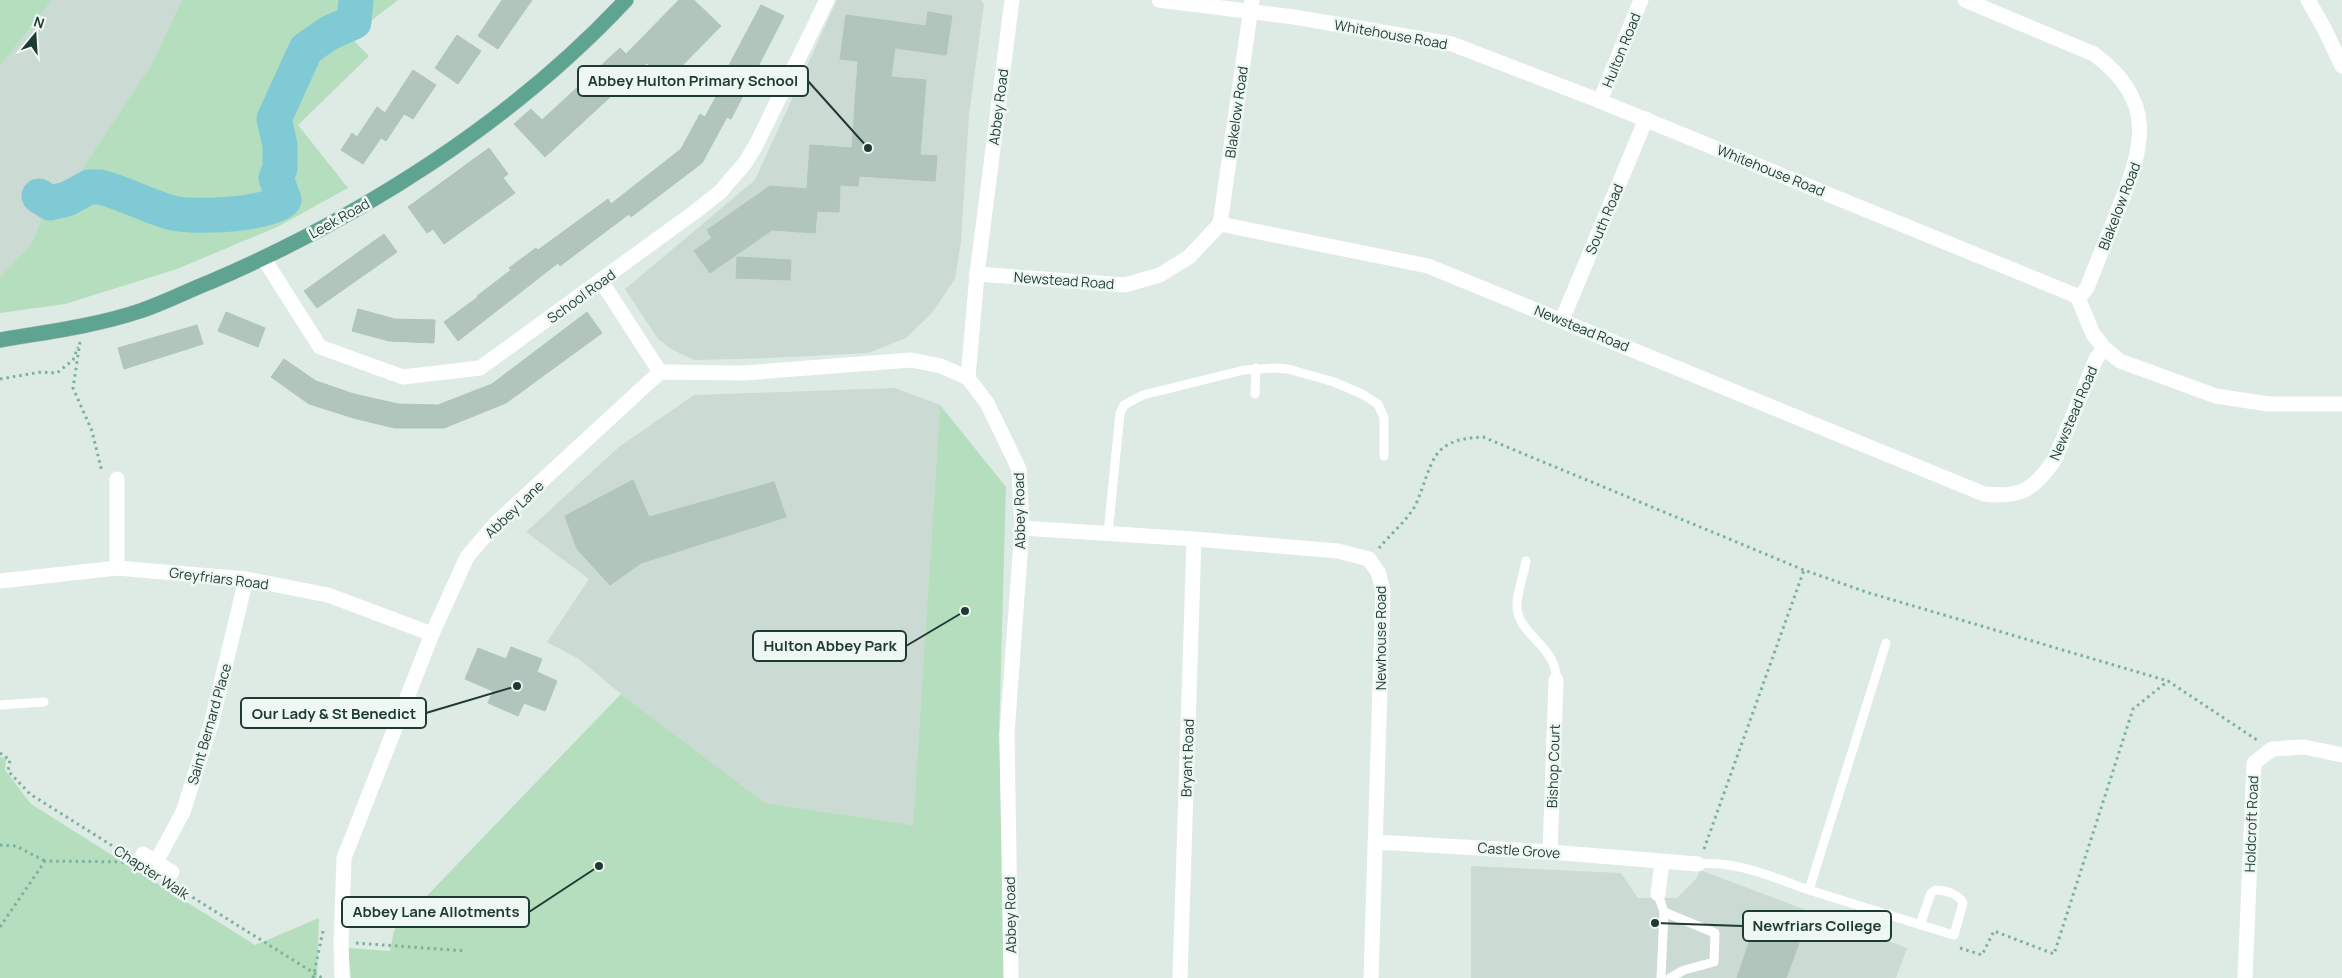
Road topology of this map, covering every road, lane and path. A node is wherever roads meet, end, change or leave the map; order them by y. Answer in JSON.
{"nodes":[{"id":1,"x":626,"y":0,"type":"edge"},
{"id":2,"x":827,"y":0,"type":"edge"},
{"id":3,"x":1012,"y":0,"type":"edge"},
{"id":4,"x":1159,"y":0,"type":"edge"},
{"id":5,"x":1640,"y":0,"type":"edge"},
{"id":6,"x":1965,"y":0,"type":"edge"},
{"id":7,"x":2308,"y":0,"type":"edge"},
{"id":8,"x":1251,"y":7,"type":"edge"},
{"id":9,"x":2342,"y":66,"type":"edge"},
{"id":10,"x":1600,"y":100,"type":"junction"},
{"id":11,"x":1646,"y":119,"type":"junction"},
{"id":12,"x":1220,"y":224,"type":"junction"},
{"id":13,"x":264,"y":259,"type":"junction"},
{"id":14,"x":977,"y":274,"type":"junction"},
{"id":15,"x":601,"y":281,"type":"junction"},
{"id":16,"x":2078,"y":298,"type":"junction"},
{"id":17,"x":1562,"y":320,"type":"junction"},
{"id":18,"x":79,"y":334,"type":"junction"},
{"id":19,"x":0,"y":340,"type":"edge"},
{"id":20,"x":2104,"y":348,"type":"junction"},
{"id":21,"x":1256,"y":368,"type":"junction"},
{"id":22,"x":660,"y":372,"type":"junction"},
{"id":23,"x":968,"y":378,"type":"junction"},
{"id":24,"x":0,"y":379,"type":"edge"},
{"id":25,"x":1254,"y":394,"type":"dead end"},
{"id":26,"x":2342,"y":404,"type":"edge"},
{"id":27,"x":1384,"y":456,"type":"dead end"},
{"id":28,"x":116,"y":479,"type":"joint"},
{"id":29,"x":1022,"y":528,"type":"junction"},
{"id":30,"x":1108,"y":533,"type":"junction"},
{"id":31,"x":1194,"y":538,"type":"junction"},
{"id":32,"x":1369,"y":559,"type":"junction"},
{"id":33,"x":1526,"y":561,"type":"dead end"},
{"id":34,"x":117,"y":568,"type":"junction"},
{"id":35,"x":1804,"y":570,"type":"junction"},
{"id":36,"x":246,"y":579,"type":"junction"},
{"id":37,"x":0,"y":582,"type":"edge"},
{"id":38,"x":432,"y":634,"type":"junction"},
{"id":39,"x":1886,"y":643,"type":"dead end"},
{"id":40,"x":1556,"y":680,"type":"joint"},
{"id":41,"x":2168,"y":681,"type":"junction"},
{"id":42,"x":44,"y":702,"type":"dead end"},
{"id":43,"x":0,"y":705,"type":"edge"},
{"id":44,"x":2272,"y":749,"type":"junction"},
{"id":45,"x":0,"y":753,"type":"edge"},
{"id":46,"x":2342,"y":755,"type":"edge"},
{"id":47,"x":1376,"y":842,"type":"junction"},
{"id":48,"x":0,"y":845,"type":"edge"},
{"id":49,"x":1550,"y":852,"type":"junction"},
{"id":50,"x":140,"y":858,"type":"junction"},
{"id":51,"x":45,"y":861,"type":"junction"},
{"id":52,"x":156,"y":862,"type":"junction"},
{"id":53,"x":1662,"y":862,"type":"junction"},
{"id":54,"x":1698,"y":864,"type":"junction"},
{"id":55,"x":174,"y":880,"type":"joint"},
{"id":56,"x":1808,"y":890,"type":"junction"},
{"id":57,"x":1658,"y":894,"type":"joint"},
{"id":58,"x":1664,"y":912,"type":"junction"},
{"id":59,"x":1920,"y":925,"type":"junction"},
{"id":60,"x":0,"y":927,"type":"edge"},
{"id":61,"x":341,"y":942,"type":"junction"},
{"id":62,"x":1955,"y":946,"type":"dead end"},
{"id":63,"x":466,"y":951,"type":"dead end"},
{"id":64,"x":322,"y":978,"type":"edge"},
{"id":65,"x":342,"y":978,"type":"edge"},
{"id":66,"x":1011,"y":978,"type":"edge"},
{"id":67,"x":1180,"y":978,"type":"edge"},
{"id":68,"x":1371,"y":978,"type":"edge"},
{"id":69,"x":1661,"y":978,"type":"edge"},
{"id":70,"x":1670,"y":978,"type":"edge"},
{"id":71,"x":2245,"y":978,"type":"edge"}],
"edges":[{"from":1,"to":13,"type":"main road","name":"Leek Road"},
{"from":2,"to":15,"type":"street","name":"School Road"},
{"from":3,"to":14,"type":"street","name":"Abbey Road"},
{"from":4,"to":8,"type":"street","name":"Whitehouse Road"},
{"from":5,"to":10,"type":"street","name":"Hulton Road"},
{"from":6,"to":16,"type":"street","name":"Blakelow Road"},
{"from":7,"to":9,"type":"street"},
{"from":8,"to":10,"type":"street","name":"Whitehouse Road"},
{"from":8,"to":12,"type":"street","name":"Blakelow Road"},
{"from":10,"to":11,"type":"street","name":"Whitehouse Road"},
{"from":11,"to":16,"type":"street","name":"Whitehouse Road"},
{"from":11,"to":17,"type":"street","name":"South Road"},
{"from":12,"to":14,"type":"street","name":"Newstead Road"},
{"from":12,"to":17,"type":"street","name":"Newstead Road"},
{"from":13,"to":15,"type":"street","name":"School Road"},
{"from":13,"to":18,"type":"main road","name":"Leek Road"},
{"from":14,"to":23,"type":"street","name":"Abbey Road"},
{"from":15,"to":22,"type":"street"},
{"from":16,"to":20,"type":"street"},
{"from":17,"to":20,"type":"street","name":"Newstead Road"},
{"from":18,"to":19,"type":"main road","name":"Leek Road"},
{"from":18,"to":24,"type":"path"},
{"from":18,"to":28,"type":"path"},
{"from":20,"to":26,"type":"street"},
{"from":21,"to":25,"type":"lane"},
{"from":21,"to":27,"type":"lane"},
{"from":21,"to":30,"type":"lane"},
{"from":22,"to":23,"type":"street"},
{"from":22,"to":38,"type":"street","name":"Abbey Lane"},
{"from":23,"to":29,"type":"street","name":"Abbey Road"},
{"from":28,"to":34,"type":"street"},
{"from":29,"to":30,"type":"street"},
{"from":29,"to":66,"type":"street","name":"Abbey Road"},
{"from":30,"to":31,"type":"street"},
{"from":31,"to":32,"type":"street"},
{"from":31,"to":67,"type":"street","name":"Bryant Road"},
{"from":32,"to":35,"type":"path"},
{"from":32,"to":47,"type":"street","name":"Newhouse Road"},
{"from":33,"to":40,"type":"lane"},
{"from":34,"to":36,"type":"street","name":"Greyfriars Road"},
{"from":34,"to":37,"type":"street","name":"Greyfriars Road"},
{"from":35,"to":41,"type":"path"},
{"from":35,"to":54,"type":"path"},
{"from":36,"to":38,"type":"street","name":"Greyfriars Road"},
{"from":36,"to":52,"type":"street","name":"Saint Bernard Place"},
{"from":38,"to":61,"type":"street","name":"Abbey Lane"},
{"from":39,"to":56,"type":"lane"},
{"from":40,"to":49,"type":"street","name":"Bishop Court"},
{"from":41,"to":44,"type":"path"},
{"from":41,"to":62,"type":"path"},
{"from":42,"to":43,"type":"lane"},
{"from":44,"to":46,"type":"street"},
{"from":44,"to":71,"type":"street","name":"Holdcroft Road"},
{"from":45,"to":50,"type":"path","name":"Chapter Walk"},
{"from":47,"to":49,"type":"street","name":"Castle Grove"},
{"from":47,"to":68,"type":"street","name":"Newhouse Road"},
{"from":48,"to":51,"type":"path"},
{"from":49,"to":53,"type":"street","name":"Castle Grove"},
{"from":50,"to":51,"type":"path"},
{"from":50,"to":52,"type":"street"},
{"from":51,"to":60,"type":"path"},
{"from":52,"to":55,"type":"street"},
{"from":53,"to":54,"type":"street","name":"Castle Grove"},
{"from":53,"to":57,"type":"street"},
{"from":54,"to":56,"type":"lane"},
{"from":55,"to":64,"type":"path","name":"Chapter Walk"},
{"from":56,"to":59,"type":"lane"},
{"from":57,"to":58,"type":"lane"},
{"from":58,"to":69,"type":"lane"},
{"from":58,"to":70,"type":"lane"},
{"from":59,"to":59,"type":"lane"},
{"from":61,"to":63,"type":"path"},
{"from":61,"to":65,"type":"street","name":"Abbey Lane"}]}
